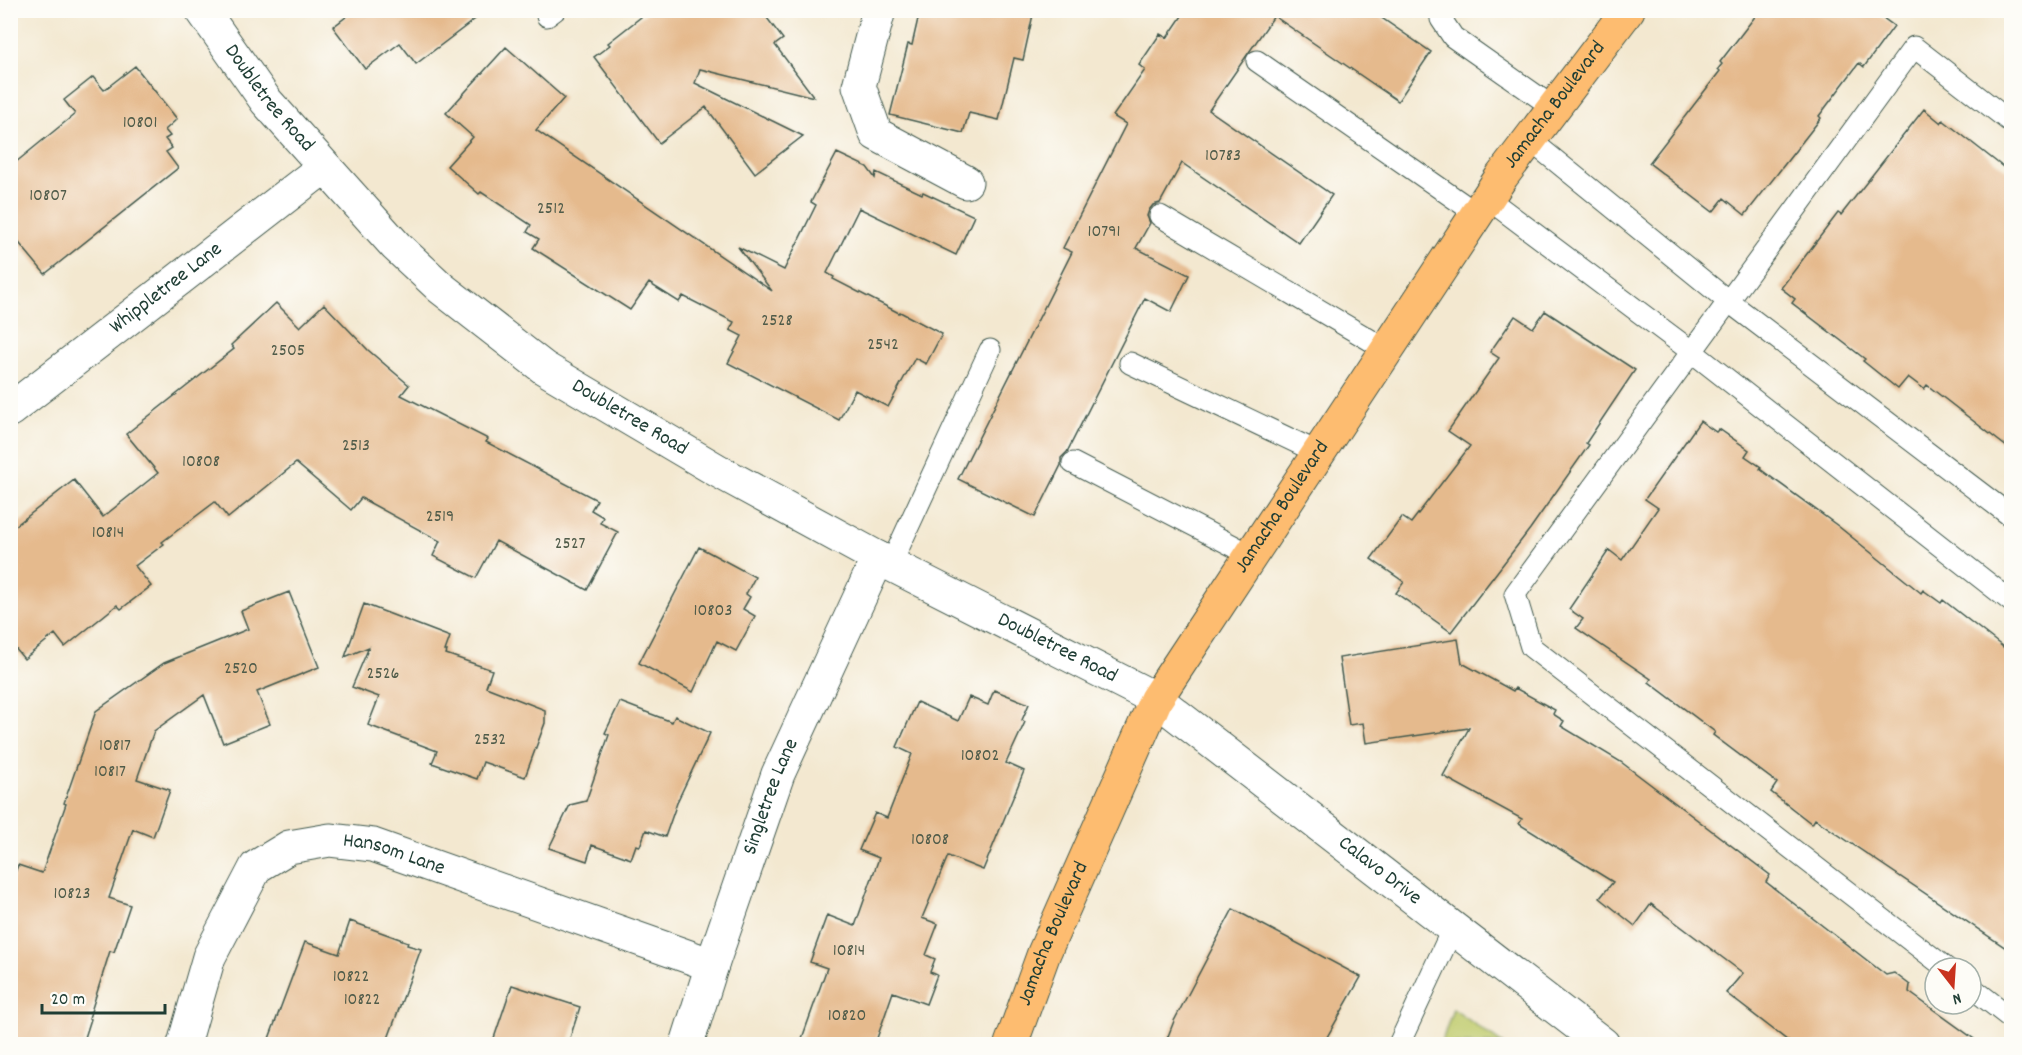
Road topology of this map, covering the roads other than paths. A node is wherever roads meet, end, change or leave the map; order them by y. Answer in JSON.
{"nodes":[{"id":1,"x":202,"y":10,"type":"edge"},
{"id":2,"x":879,"y":10,"type":"edge"},
{"id":3,"x":1443,"y":10,"type":"edge"},
{"id":4,"x":1628,"y":10,"type":"edge"},
{"id":5,"x":1257,"y":61,"type":"dead end"},
{"id":6,"x":1554,"y":108,"type":"junction"},
{"id":7,"x":2012,"y":123,"type":"edge"},
{"id":8,"x":1530,"y":140,"type":"junction"},
{"id":9,"x":324,"y":167,"type":"junction"},
{"id":10,"x":966,"y":182,"type":"dead end"},
{"id":11,"x":1482,"y":206,"type":"junction"},
{"id":12,"x":1160,"y":216,"type":"dead end"},
{"id":13,"x":1728,"y":301,"type":"junction"},
{"id":14,"x":990,"y":350,"type":"dead end"},
{"id":15,"x":1387,"y":350,"type":"junction"},
{"id":16,"x":1691,"y":351,"type":"junction"},
{"id":17,"x":1130,"y":363,"type":"dead end"},
{"id":18,"x":10,"y":410,"type":"edge"},
{"id":19,"x":1319,"y":453,"type":"junction"},
{"id":20,"x":1073,"y":463,"type":"dead end"},
{"id":21,"x":2012,"y":517,"type":"edge"},
{"id":22,"x":1251,"y":555,"type":"junction"},
{"id":23,"x":885,"y":561,"type":"junction"},
{"id":24,"x":2012,"y":602,"type":"edge"},
{"id":25,"x":1156,"y":699,"type":"junction"},
{"id":26,"x":1453,"y":928,"type":"junction"},
{"id":27,"x":1930,"y":956,"type":"edge"},
{"id":28,"x":712,"y":965,"type":"junction"},
{"id":29,"x":1983,"y":996,"type":"edge"},
{"id":30,"x":2012,"y":1019,"type":"edge"},
{"id":31,"x":184,"y":1044,"type":"edge"},
{"id":32,"x":687,"y":1044,"type":"edge"},
{"id":33,"x":1011,"y":1044,"type":"edge"},
{"id":34,"x":1399,"y":1044,"type":"edge"},
{"id":35,"x":1603,"y":1044,"type":"edge"}],
"edges":[{"from":1,"to":9,"type":"street","name":"Doubletree Road"},
{"from":2,"to":10,"type":"street"},
{"from":3,"to":6,"type":"lane"},
{"from":4,"to":6,"type":"main road","name":"Jamacha Boulevard"},
{"from":5,"to":11,"type":"lane"},
{"from":6,"to":8,"type":"main road","name":"Jamacha Boulevard"},
{"from":7,"to":13,"type":"lane"},
{"from":8,"to":11,"type":"main road","name":"Jamacha Boulevard"},
{"from":8,"to":13,"type":"lane"},
{"from":9,"to":18,"type":"street","name":"Whippletree Lane"},
{"from":9,"to":23,"type":"street","name":"Doubletree Road"},
{"from":11,"to":15,"type":"main road","name":"Jamacha Boulevard"},
{"from":11,"to":16,"type":"lane"},
{"from":12,"to":15,"type":"lane"},
{"from":13,"to":16,"type":"lane"},
{"from":13,"to":21,"type":"lane"},
{"from":14,"to":23,"type":"lane"},
{"from":15,"to":19,"type":"main road","name":"Jamacha Boulevard"},
{"from":16,"to":24,"type":"lane"},
{"from":16,"to":27,"type":"lane"},
{"from":17,"to":19,"type":"lane"},
{"from":19,"to":22,"type":"main road","name":"Jamacha Boulevard"},
{"from":20,"to":22,"type":"lane"},
{"from":22,"to":25,"type":"main road","name":"Jamacha Boulevard"},
{"from":23,"to":25,"type":"street","name":"Doubletree Road"},
{"from":23,"to":28,"type":"street","name":"Singletree Lane"},
{"from":25,"to":26,"type":"street","name":"Calavo Drive"},
{"from":25,"to":33,"type":"main road","name":"Jamacha Boulevard"},
{"from":26,"to":34,"type":"lane"},
{"from":26,"to":35,"type":"street","name":"Calavo Drive"},
{"from":28,"to":31,"type":"street","name":"Hansom Lane"},
{"from":28,"to":32,"type":"street","name":"Singletree Lane"},
{"from":29,"to":30,"type":"lane"}]}
